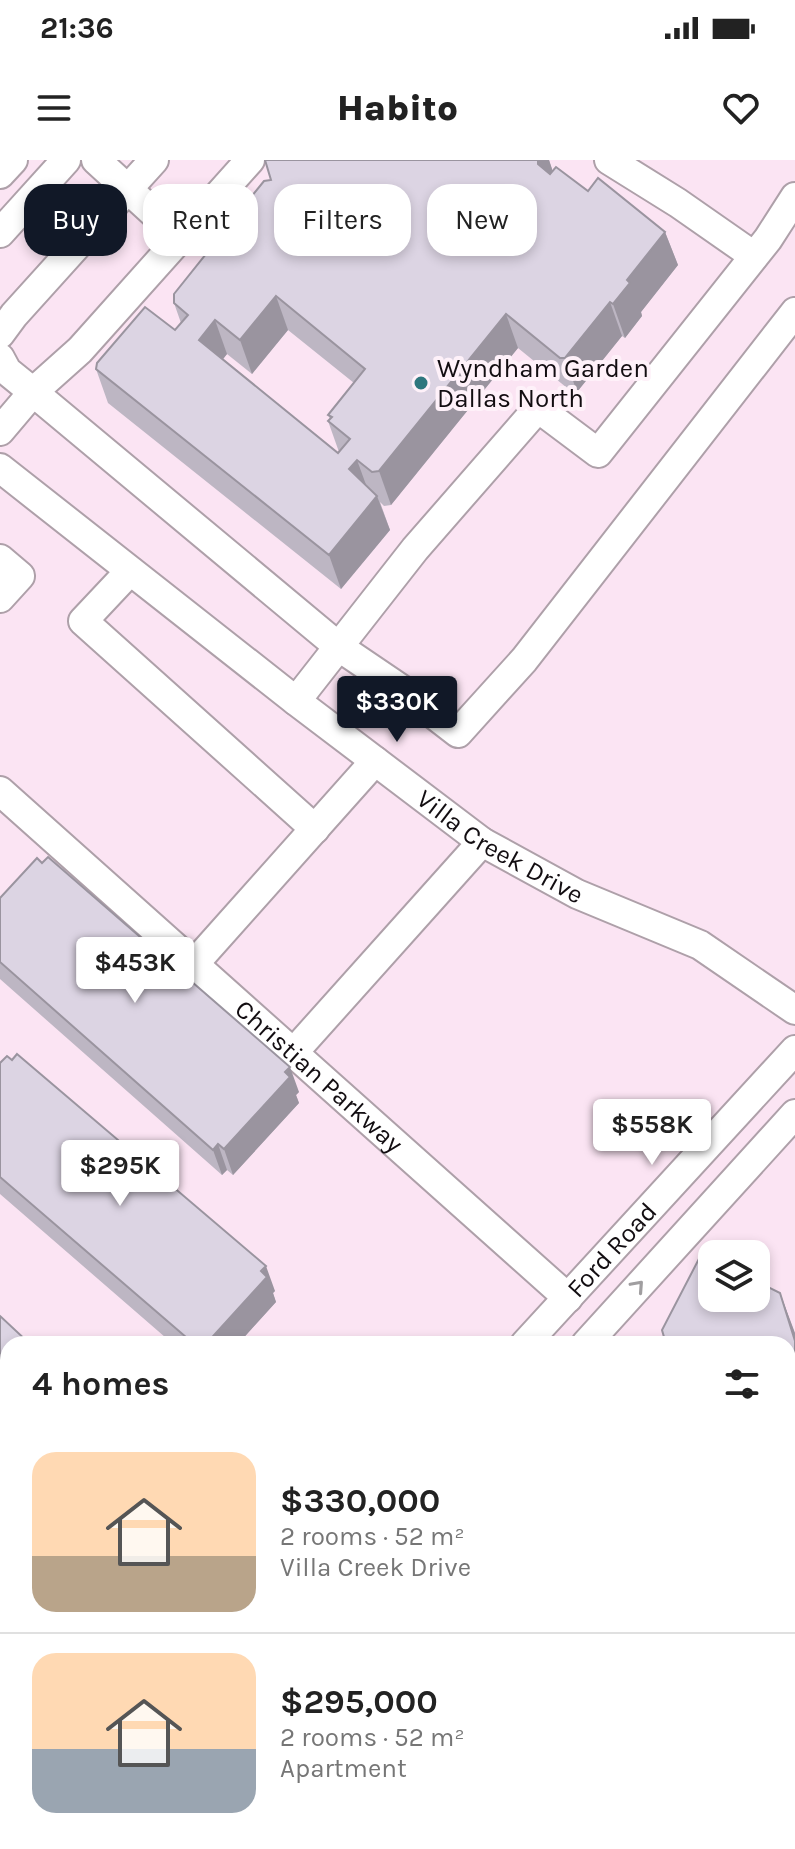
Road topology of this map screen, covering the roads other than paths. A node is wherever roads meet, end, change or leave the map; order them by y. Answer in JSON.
{"nodes":[{"id":1,"x":13,"y":160,"type":"edge"},
{"id":2,"x":66,"y":160,"type":"edge"},
{"id":3,"x":96,"y":160,"type":"edge"},
{"id":4,"x":154,"y":160,"type":"edge"},
{"id":5,"x":250,"y":160,"type":"edge"},
{"id":6,"x":609,"y":160,"type":"edge"},
{"id":7,"x":0,"y":174,"type":"edge"},
{"id":8,"x":122,"y":184,"type":"edge"},
{"id":9,"x":228,"y":184,"type":"edge"},
{"id":10,"x":127,"y":189,"type":"joint"},
{"id":11,"x":143,"y":203,"type":"edge"},
{"id":12,"x":792,"y":207,"type":"edge"},
{"id":13,"x":0,"y":233,"type":"edge"},
{"id":14,"x":67,"y":256,"type":"edge"},
{"id":15,"x":163,"y":256,"type":"edge"},
{"id":16,"x":754,"y":256,"type":"junction"},
{"id":17,"x":795,"y":312,"type":"edge"},
{"id":18,"x":0,"y":334,"type":"edge"},
{"id":19,"x":0,"y":358,"type":"edge"},
{"id":20,"x":33,"y":392,"type":"junction"},
{"id":21,"x":0,"y":431,"type":"edge"},
{"id":22,"x":0,"y":468,"type":"edge"},
{"id":23,"x":0,"y":559,"type":"edge"},
{"id":24,"x":130,"y":571,"type":"junction"},
{"id":25,"x":0,"y":598,"type":"edge"},
{"id":26,"x":339,"y":647,"type":"junction"},
{"id":27,"x":296,"y":701,"type":"junction"},
{"id":28,"x":375,"y":761,"type":"junction"},
{"id":29,"x":0,"y":791,"type":"edge"},
{"id":30,"x":315,"y":829,"type":"junction"},
{"id":31,"x":482,"y":842,"type":"junction"},
{"id":32,"x":194,"y":964,"type":"junction"},
{"id":33,"x":795,"y":1010,"type":"edge"},
{"id":34,"x":795,"y":1050,"type":"edge"},
{"id":35,"x":293,"y":1053,"type":"junction"},
{"id":36,"x":795,"y":1114,"type":"edge"},
{"id":37,"x":568,"y":1298,"type":"junction"},
{"id":38,"x":532,"y":1336,"type":"edge"},
{"id":39,"x":593,"y":1336,"type":"edge"}],
"edges":[{"from":1,"to":7,"type":"street"},
{"from":2,"to":13,"type":"street"},
{"from":3,"to":8,"type":"street"},
{"from":4,"to":10,"type":"street"},
{"from":5,"to":9,"type":"street"},
{"from":6,"to":16,"type":"street"},
{"from":10,"to":11,"type":"street"},
{"from":12,"to":16,"type":"street"},
{"from":14,"to":18,"type":"street"},
{"from":15,"to":20,"type":"street"},
{"from":16,"to":26,"type":"street"},
{"from":17,"to":26,"type":"street"},
{"from":19,"to":20,"type":"street"},
{"from":20,"to":21,"type":"street"},
{"from":20,"to":26,"type":"street"},
{"from":22,"to":24,"type":"street","name":"Villa Creek Drive"},
{"from":23,"to":25,"type":"street"},
{"from":24,"to":27,"type":"street","name":"Villa Creek Drive"},
{"from":24,"to":30,"type":"street"},
{"from":26,"to":27,"type":"street"},
{"from":27,"to":28,"type":"street","name":"Villa Creek Drive"},
{"from":28,"to":30,"type":"street"},
{"from":28,"to":31,"type":"street","name":"Villa Creek Drive"},
{"from":29,"to":32,"type":"street","name":"Christian Parkway"},
{"from":30,"to":32,"type":"street"},
{"from":31,"to":33,"type":"street","name":"Villa Creek Drive"},
{"from":31,"to":35,"type":"street"},
{"from":32,"to":35,"type":"street","name":"Christian Parkway"},
{"from":34,"to":37,"type":"street","name":"Ford Road"},
{"from":35,"to":37,"type":"street","name":"Christian Parkway"},
{"from":39,"to":36,"type":"street","name":"Ford Road","one_way":true},
{"from":37,"to":38,"type":"street","name":"Ford Road"}]}
